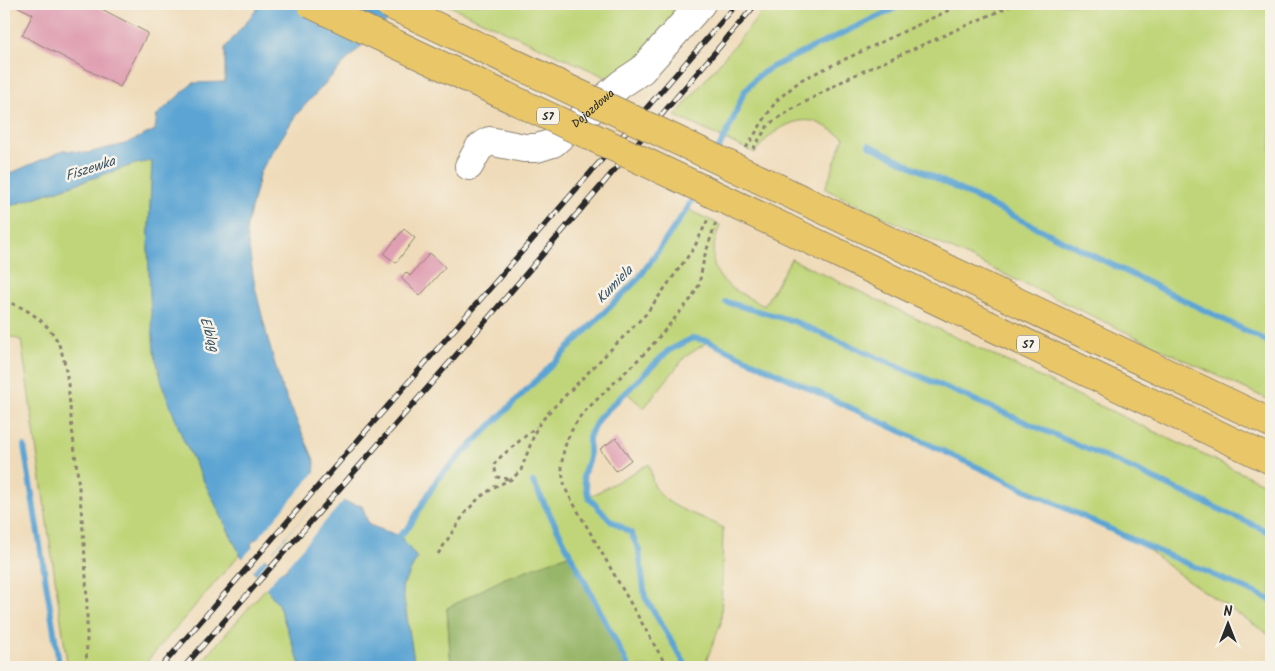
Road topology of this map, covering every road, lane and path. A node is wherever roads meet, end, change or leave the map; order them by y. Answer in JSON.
{"nodes":[{"id":1,"x":311,"y":4,"type":"edge"},
{"id":2,"x":389,"y":4,"type":"edge"},
{"id":3,"x":701,"y":4,"type":"edge"},
{"id":4,"x":962,"y":4,"type":"edge"},
{"id":5,"x":1015,"y":4,"type":"edge"},
{"id":6,"x":746,"y":149,"type":"dead end"},
{"id":7,"x":752,"y":152,"type":"dead end"},
{"id":8,"x":469,"y":166,"type":"dead end"},
{"id":9,"x":714,"y":208,"type":"dead end"},
{"id":10,"x":717,"y":220,"type":"dead end"},
{"id":11,"x":4,"y":301,"type":"edge"},
{"id":12,"x":1271,"y":424,"type":"edge"},
{"id":13,"x":536,"y":427,"type":"junction"},
{"id":14,"x":1271,"y":460,"type":"edge"},
{"id":15,"x":512,"y":479,"type":"junction"},
{"id":16,"x":438,"y":554,"type":"dead end"},
{"id":17,"x":86,"y":667,"type":"edge"},
{"id":18,"x":667,"y":667,"type":"edge"}],
"edges":[{"from":1,"to":14,"type":"highway","number":"S7","bridge":true},
{"from":2,"to":12,"type":"highway","bridge":true},
{"from":3,"to":8,"type":"lane","name":"Dojazdowa"},
{"from":4,"to":6,"type":"path"},
{"from":5,"to":7,"type":"path"},
{"from":9,"to":13,"type":"path"},
{"from":10,"to":18,"type":"path"},
{"from":11,"to":17,"type":"path"},
{"from":13,"to":15,"type":"path"},
{"from":13,"to":15,"type":"path"},
{"from":15,"to":16,"type":"path"}]}
